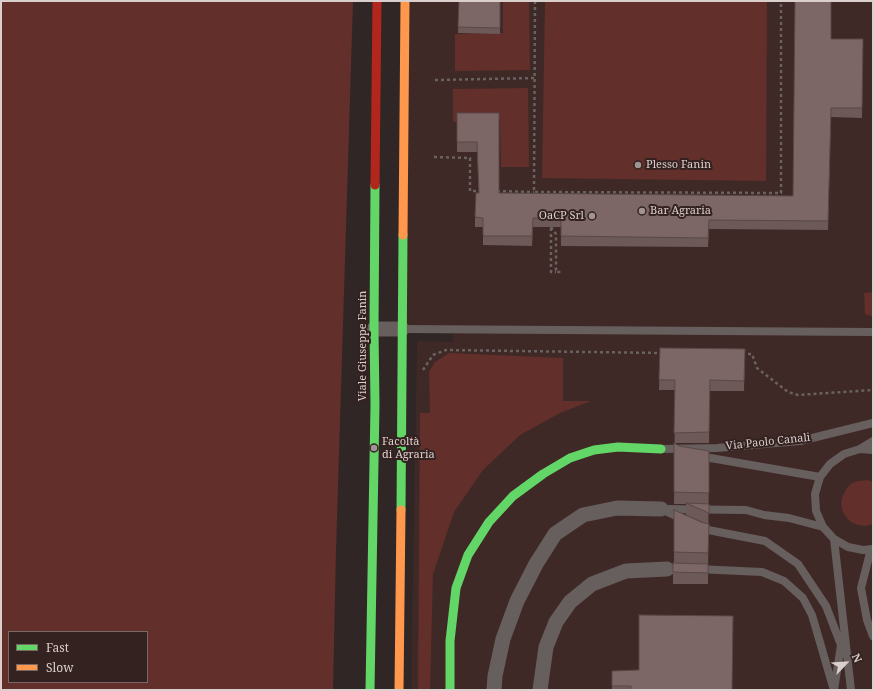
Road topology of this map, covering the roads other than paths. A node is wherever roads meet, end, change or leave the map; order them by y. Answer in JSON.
{"nodes":[{"id":1,"x":377,"y":1,"type":"edge"},
{"id":2,"x":405,"y":1,"type":"edge"},
{"id":3,"x":374,"y":329,"type":"junction"},
{"id":4,"x":402,"y":329,"type":"junction"},
{"id":5,"x":873,"y":332,"type":"edge"},
{"id":6,"x":873,"y":423,"type":"edge"},
{"id":7,"x":873,"y":440,"type":"edge"},
{"id":8,"x":661,"y":449,"type":"junction"},
{"id":9,"x":860,"y":449,"type":"junction"},
{"id":10,"x":873,"y":450,"type":"edge"},
{"id":11,"x":820,"y":477,"type":"junction"},
{"id":12,"x":661,"y":509,"type":"junction"},
{"id":13,"x":823,"y":527,"type":"junction"},
{"id":14,"x":834,"y":539,"type":"junction"},
{"id":15,"x":872,"y":549,"type":"edge"},
{"id":16,"x":671,"y":569,"type":"edge"},
{"id":17,"x":690,"y":569,"type":"edge"},
{"id":18,"x":873,"y":636,"type":"edge"},
{"id":19,"x":370,"y":690,"type":"edge"},
{"id":20,"x":399,"y":690,"type":"edge"},
{"id":21,"x":450,"y":690,"type":"edge"},
{"id":22,"x":494,"y":690,"type":"edge"},
{"id":23,"x":540,"y":690,"type":"edge"},
{"id":24,"x":834,"y":690,"type":"edge"},
{"id":25,"x":851,"y":690,"type":"edge"}],
"edges":[{"from":1,"to":3,"type":"main road","name":"Viale Giuseppe Fanin"},
{"from":2,"to":4,"type":"main road"},
{"from":3,"to":4,"type":"street"},
{"from":3,"to":19,"type":"main road","name":"Viale Giuseppe Fanin"},
{"from":4,"to":5,"type":"lane"},
{"from":4,"to":20,"type":"main road"},
{"from":6,"to":8,"type":"lane","name":"Via Paolo Canali"},
{"from":7,"to":9,"type":"lane"},
{"from":8,"to":11,"type":"lane","name":"Via Paolo Canali"},
{"from":8,"to":21,"type":"main road","name":"Via Paolo Canali"},
{"from":9,"to":10,"type":"lane"},
{"from":9,"to":11,"type":"lane"},
{"from":11,"to":13,"type":"lane"},
{"from":12,"to":13,"type":"lane"},
{"from":12,"to":22,"type":"street"},
{"from":12,"to":24,"type":"lane"},
{"from":13,"to":14,"type":"lane"},
{"from":14,"to":15,"type":"lane"},
{"from":14,"to":25,"type":"lane"},
{"from":15,"to":18,"type":"lane"},
{"from":16,"to":23,"type":"street"},
{"from":17,"to":24,"type":"lane"}]}
